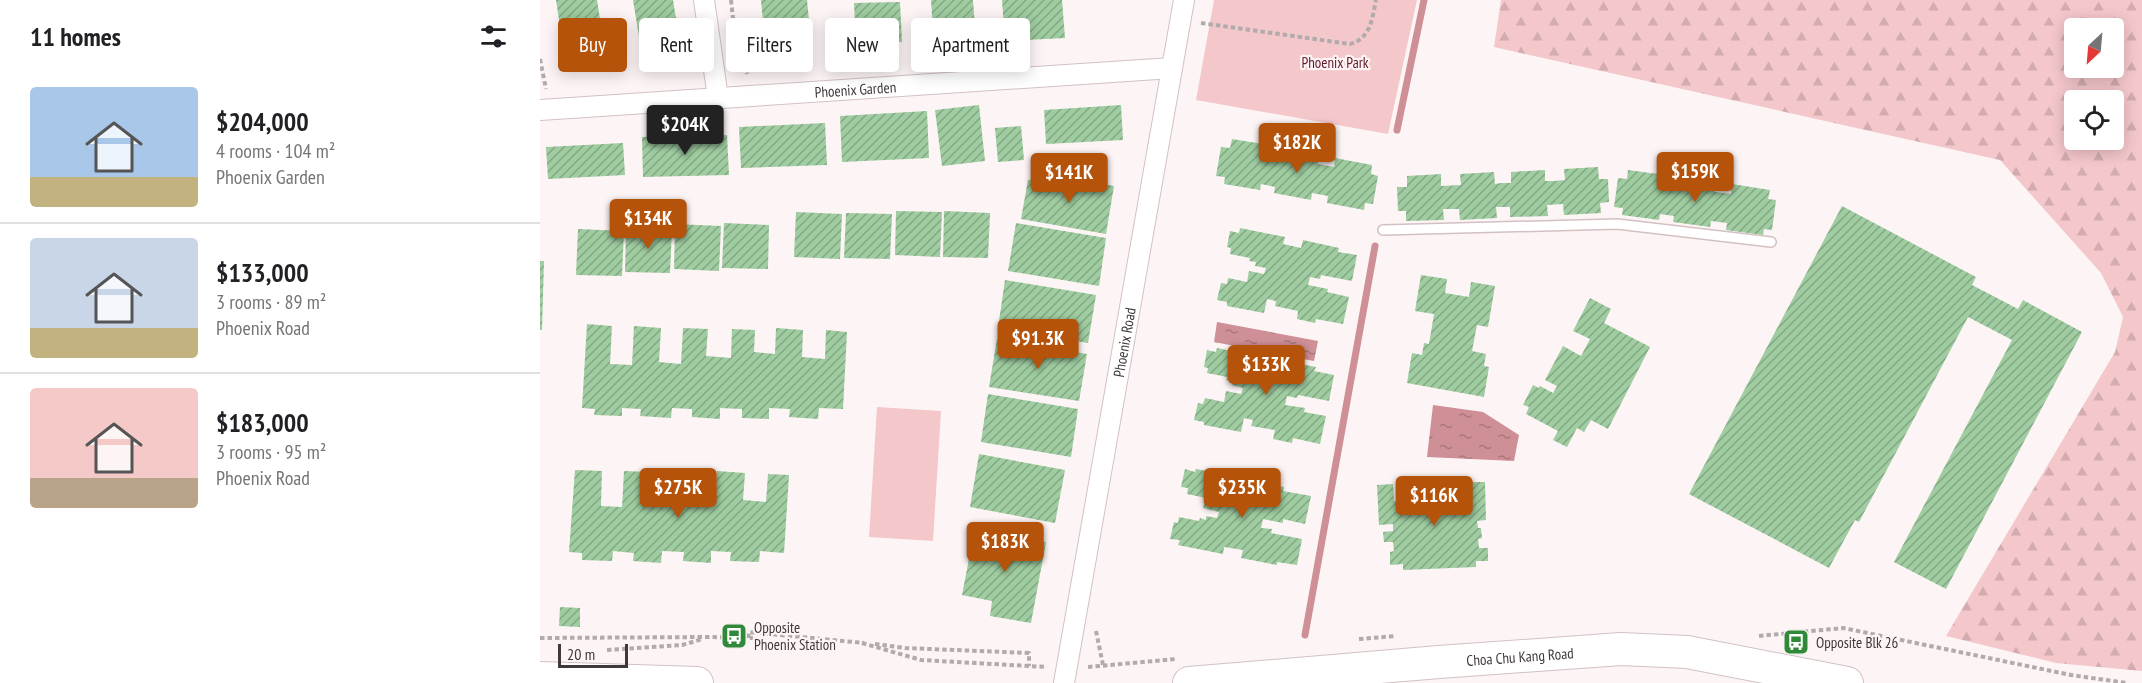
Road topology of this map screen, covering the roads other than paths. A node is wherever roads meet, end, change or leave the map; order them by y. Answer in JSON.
{"nodes":[{"id":1,"x":704,"y":0,"type":"edge"},
{"id":2,"x":1184,"y":0,"type":"edge"},
{"id":3,"x":1172,"y":68,"type":"junction"},
{"id":4,"x":718,"y":98,"type":"junction"},
{"id":5,"x":544,"y":102,"type":"edge"},
{"id":6,"x":1383,"y":230,"type":"dead end"},
{"id":7,"x":1771,"y":242,"type":"dead end"},
{"id":8,"x":1187,"y":671,"type":"edge"},
{"id":9,"x":1065,"y":676,"type":"edge"},
{"id":10,"x":540,"y":678,"type":"edge"},
{"id":11,"x":623,"y":682,"type":"edge"},
{"id":12,"x":697,"y":683,"type":"edge"},
{"id":13,"x":1846,"y":683,"type":"edge"}],
"edges":[{"from":1,"to":4,"type":"street"},
{"from":2,"to":3,"type":"street","name":"Phoenix Road"},
{"from":3,"to":4,"type":"street","name":"Phoenix Garden"},
{"from":3,"to":9,"type":"street","name":"Phoenix Road"},
{"from":4,"to":5,"type":"street","name":"Phoenix Garden"},
{"from":6,"to":7,"type":"lane"},
{"from":8,"to":13,"type":"main road","name":"Choa Chu Kang Road"},
{"from":10,"to":11,"type":"main road"},
{"from":11,"to":12,"type":"main road"}]}
